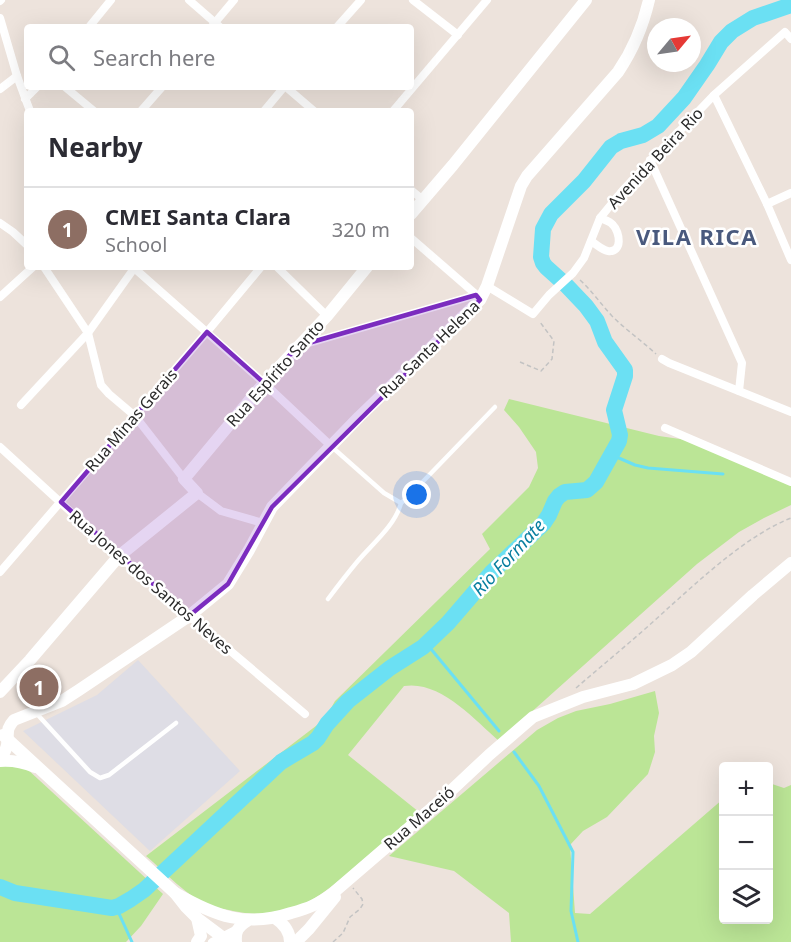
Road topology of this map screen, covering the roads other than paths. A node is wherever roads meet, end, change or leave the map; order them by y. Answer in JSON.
{"nodes":[{"id":1,"x":111,"y":0,"type":"edge"},
{"id":2,"x":189,"y":0,"type":"edge"},
{"id":3,"x":234,"y":0,"type":"edge"},
{"id":4,"x":361,"y":0,"type":"edge"},
{"id":5,"x":413,"y":0,"type":"edge"},
{"id":6,"x":487,"y":0,"type":"edge"},
{"id":7,"x":586,"y":0,"type":"edge"},
{"id":8,"x":649,"y":0,"type":"edge"},
{"id":9,"x":0,"y":18,"type":"edge"},
{"id":10,"x":91,"y":24,"type":"edge"},
{"id":11,"x":213,"y":24,"type":"edge"},
{"id":12,"x":216,"y":24,"type":"edge"},
{"id":13,"x":340,"y":24,"type":"edge"},
{"id":14,"x":789,"y":32,"type":"edge"},
{"id":15,"x":458,"y":35,"type":"junction"},
{"id":16,"x":17,"y":76,"type":"junction"},
{"id":17,"x":414,"y":86,"type":"edge"},
{"id":18,"x":0,"y":89,"type":"edge"},
{"id":19,"x":34,"y":90,"type":"edge"},
{"id":20,"x":69,"y":90,"type":"edge"},
{"id":21,"x":159,"y":90,"type":"edge"},
{"id":22,"x":282,"y":90,"type":"edge"},
{"id":23,"x":289,"y":90,"type":"edge"},
{"id":24,"x":411,"y":90,"type":"edge"},
{"id":25,"x":714,"y":95,"type":"junction"},
{"id":26,"x":25,"y":99,"type":"junction"},
{"id":27,"x":29,"y":108,"type":"edge"},
{"id":28,"x":90,"y":108,"type":"edge"},
{"id":29,"x":144,"y":108,"type":"edge"},
{"id":30,"x":267,"y":108,"type":"edge"},
{"id":31,"x":310,"y":108,"type":"edge"},
{"id":32,"x":396,"y":108,"type":"edge"},
{"id":33,"x":650,"y":160,"type":"junction"},
{"id":34,"x":414,"y":192,"type":"edge"},
{"id":35,"x":791,"y":193,"type":"edge"},
{"id":36,"x":423,"y":200,"type":"junction"},
{"id":37,"x":767,"y":204,"type":"junction"},
{"id":38,"x":414,"y":210,"type":"edge"},
{"id":39,"x":600,"y":218,"type":"junction"},
{"id":40,"x":0,"y":223,"type":"edge"},
{"id":41,"x":414,"y":241,"type":"edge"},
{"id":42,"x":591,"y":241,"type":"junction"},
{"id":43,"x":24,"y":242,"type":"edge"},
{"id":44,"x":791,"y":260,"type":"edge"},
{"id":45,"x":30,"y":270,"type":"edge"},
{"id":46,"x":46,"y":270,"type":"edge"},
{"id":47,"x":132,"y":270,"type":"edge"},
{"id":48,"x":137,"y":270,"type":"edge"},
{"id":49,"x":259,"y":270,"type":"edge"},
{"id":50,"x":280,"y":270,"type":"edge"},
{"id":51,"x":365,"y":270,"type":"edge"},
{"id":52,"x":487,"y":286,"type":"junction"},
{"id":53,"x":0,"y":297,"type":"edge"},
{"id":54,"x":478,"y":297,"type":"junction"},
{"id":55,"x":327,"y":316,"type":"junction"},
{"id":56,"x":207,"y":332,"type":"junction"},
{"id":57,"x":88,"y":333,"type":"junction"},
{"id":58,"x":298,"y":346,"type":"junction"},
{"id":59,"x":662,"y":359,"type":"road end"},
{"id":60,"x":264,"y":382,"type":"junction"},
{"id":61,"x":739,"y":391,"type":"junction"},
{"id":62,"x":21,"y":405,"type":"dead end"},
{"id":63,"x":495,"y":407,"type":"dead end"},
{"id":64,"x":791,"y":412,"type":"edge"},
{"id":65,"x":135,"y":416,"type":"junction"},
{"id":66,"x":665,"y":428,"type":"dead end"},
{"id":67,"x":331,"y":446,"type":"junction"},
{"id":68,"x":0,"y":447,"type":"edge"},
{"id":69,"x":184,"y":479,"type":"junction"},
{"id":70,"x":791,"y":482,"type":"edge"},
{"id":71,"x":197,"y":493,"type":"junction"},
{"id":72,"x":61,"y":502,"type":"junction"},
{"id":73,"x":400,"y":503,"type":"junction"},
{"id":74,"x":261,"y":527,"type":"junction"},
{"id":75,"x":119,"y":556,"type":"junction"},
{"id":76,"x":791,"y":563,"type":"edge"},
{"id":77,"x":0,"y":572,"type":"edge"},
{"id":78,"x":328,"y":599,"type":"dead end"},
{"id":79,"x":189,"y":616,"type":"junction"},
{"id":80,"x":0,"y":692,"type":"edge"},
{"id":81,"x":35,"y":712,"type":"junction"},
{"id":82,"x":305,"y":714,"type":"dead end"},
{"id":83,"x":176,"y":723,"type":"dead end"},
{"id":84,"x":4,"y":735,"type":"edge"},
{"id":85,"x":0,"y":760,"type":"edge"},
{"id":86,"x":41,"y":770,"type":"junction"},
{"id":87,"x":348,"y":880,"type":"junction"},
{"id":88,"x":176,"y":893,"type":"junction"},
{"id":89,"x":197,"y":918,"type":"junction"},
{"id":90,"x":275,"y":918,"type":"junction"},
{"id":91,"x":247,"y":921,"type":"junction"},
{"id":92,"x":236,"y":936,"type":"edge"},
{"id":93,"x":221,"y":940,"type":"edge"},
{"id":94,"x":197,"y":942,"type":"edge"},
{"id":95,"x":290,"y":942,"type":"edge"},
{"id":96,"x":296,"y":942,"type":"edge"}],
"edges":[{"from":1,"to":10,"type":"street"},
{"from":2,"to":11,"type":"street"},
{"from":3,"to":12,"type":"street"},
{"from":4,"to":13,"type":"street"},
{"from":5,"to":15,"type":"street"},
{"from":6,"to":15,"type":"street"},
{"from":7,"to":36,"type":"street"},
{"from":8,"to":52,"type":"street","name":"Rua Santa Helena"},
{"from":9,"to":16,"type":"street"},
{"from":14,"to":25,"type":"street","name":"Avenida Beira Rio"},
{"from":15,"to":17,"type":"street"},
{"from":16,"to":18,"type":"street"},
{"from":16,"to":26,"type":"street"},
{"from":19,"to":26,"type":"street"},
{"from":20,"to":28,"type":"street"},
{"from":21,"to":29,"type":"street"},
{"from":22,"to":30,"type":"street"},
{"from":23,"to":31,"type":"street"},
{"from":24,"to":32,"type":"street"},
{"from":25,"to":33,"type":"street","name":"Avenida Beira Rio"},
{"from":25,"to":37,"type":"street"},
{"from":26,"to":27,"type":"street"},
{"from":33,"to":39,"type":"street","name":"Avenida Beira Rio"},
{"from":33,"to":61,"type":"street"},
{"from":34,"to":36,"type":"street"},
{"from":35,"to":37,"type":"street"},
{"from":36,"to":38,"type":"street"},
{"from":37,"to":44,"type":"street"},
{"from":39,"to":42,"type":"street","name":"Avenida Beira Rio"},
{"from":39,"to":42,"type":"street"},
{"from":40,"to":43,"type":"street"},
{"from":41,"to":54,"type":"street"},
{"from":42,"to":52,"type":"street","name":"Avenida Beira Rio"},
{"from":45,"to":53,"type":"street"},
{"from":46,"to":57,"type":"street"},
{"from":47,"to":57,"type":"street"},
{"from":48,"to":56,"type":"street"},
{"from":49,"to":56,"type":"street","name":"Rua Minas Gerais"},
{"from":50,"to":55,"type":"street"},
{"from":51,"to":55,"type":"street","name":"Rua Espírito Santo"},
{"from":52,"to":54,"type":"street","name":"Rua Santa Helena"},
{"from":54,"to":58,"type":"street"},
{"from":54,"to":67,"type":"street","name":"Rua Santa Helena"},
{"from":55,"to":58,"type":"street","name":"Rua Espírito Santo"},
{"from":56,"to":60,"type":"street"},
{"from":56,"to":65,"type":"street","name":"Rua Minas Gerais"},
{"from":57,"to":62,"type":"street"},
{"from":57,"to":65,"type":"street"},
{"from":58,"to":60,"type":"street","name":"Rua Espírito Santo"},
{"from":59,"to":61,"type":"street"},
{"from":60,"to":67,"type":"street"},
{"from":60,"to":69,"type":"street","name":"Rua Espírito Santo"},
{"from":61,"to":64,"type":"street"},
{"from":63,"to":73,"type":"lane"},
{"from":65,"to":69,"type":"street"},
{"from":65,"to":72,"type":"street","name":"Rua Minas Gerais"},
{"from":66,"to":70,"type":"street"},
{"from":67,"to":73,"type":"lane"},
{"from":67,"to":74,"type":"street","name":"Rua Santa Helena"},
{"from":68,"to":72,"type":"street","name":"Rua Jones dos Santos Neves"},
{"from":69,"to":71,"type":"street"},
{"from":71,"to":74,"type":"street"},
{"from":71,"to":75,"type":"street"},
{"from":72,"to":75,"type":"street","name":"Rua Jones dos Santos Neves"},
{"from":72,"to":77,"type":"street","name":"Rua Minas Gerais"},
{"from":73,"to":78,"type":"lane"},
{"from":74,"to":79,"type":"street","name":"Rua Santa Helena"},
{"from":75,"to":79,"type":"street","name":"Rua Jones dos Santos Neves"},
{"from":75,"to":80,"type":"street"},
{"from":76,"to":87,"type":"street","name":"Rua Maceió"},
{"from":79,"to":81,"type":"street","name":"Rua Santa Helena"},
{"from":79,"to":82,"type":"street","name":"Rua Jones dos Santos Neves"},
{"from":81,"to":83,"type":"lane"},
{"from":81,"to":84,"type":"street","name":"Rua Santa Helena"},
{"from":84,"to":85,"type":"street","name":"Rua Santa Helena"},
{"from":84,"to":86,"type":"street","name":"Rua Maceió"},
{"from":85,"to":86,"type":"street","name":"Rua Maceió"},
{"from":86,"to":88,"type":"street","name":"Rua Maceió"},
{"from":87,"to":90,"type":"street","name":"Rua Maceió"},
{"from":87,"to":96,"type":"street","name":"Rua Maceió"},
{"from":88,"to":89,"type":"street","name":"Rua Maceió"},
{"from":88,"to":91,"type":"street","name":"Rua Maceió"},
{"from":89,"to":93,"type":"street","name":"Rua Maceió"},
{"from":89,"to":94,"type":"street"},
{"from":90,"to":91,"type":"street","name":"Rua Maceió"},
{"from":90,"to":95,"type":"street"},
{"from":91,"to":92,"type":"street"},
{"from":92,"to":93,"type":"street"}]}
